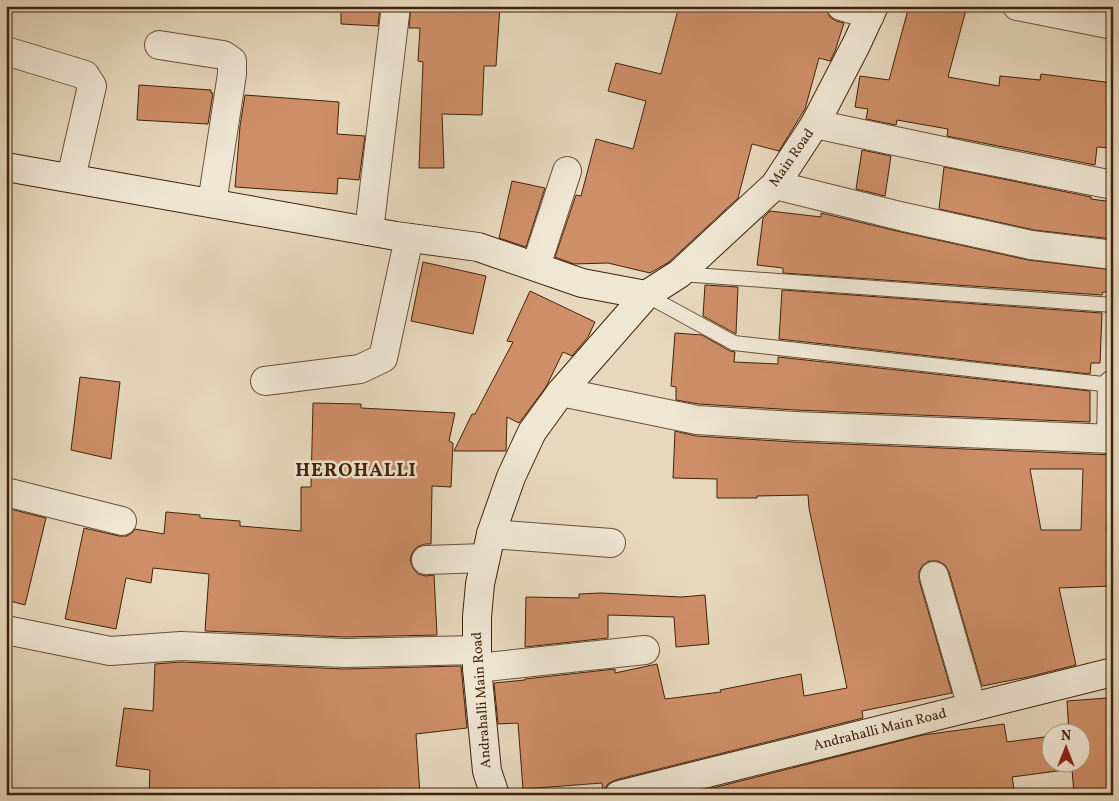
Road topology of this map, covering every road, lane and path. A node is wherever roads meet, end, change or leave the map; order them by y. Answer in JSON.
{"nodes":[{"id":1,"x":396,"y":6,"type":"edge"},
{"id":2,"x":841,"y":6,"type":"edge"},
{"id":3,"x":1017,"y":6,"type":"edge"},
{"id":4,"x":872,"y":10,"type":"edge"},
{"id":5,"x":1113,"y":25,"type":"edge"},
{"id":6,"x":159,"y":45,"type":"dead end"},
{"id":7,"x":6,"y":52,"type":"edge"},
{"id":8,"x":815,"y":124,"type":"junction"},
{"id":9,"x":6,"y":167,"type":"edge"},
{"id":10,"x":567,"y":171,"type":"dead end"},
{"id":11,"x":71,"y":178,"type":"junction"},
{"id":12,"x":775,"y":185,"type":"junction"},
{"id":13,"x":1113,"y":185,"type":"edge"},
{"id":14,"x":212,"y":203,"type":"junction"},
{"id":15,"x":369,"y":231,"type":"junction"},
{"id":16,"x":409,"y":238,"type":"junction"},
{"id":17,"x":1113,"y":255,"type":"edge"},
{"id":18,"x":536,"y":266,"type":"junction"},
{"id":19,"x":679,"y":274,"type":"junction"},
{"id":20,"x":646,"y":295,"type":"junction"},
{"id":21,"x":1113,"y":305,"type":"edge"},
{"id":22,"x":1112,"y":380,"type":"edge"},
{"id":23,"x":265,"y":381,"type":"dead end"},
{"id":24,"x":562,"y":392,"type":"junction"},
{"id":25,"x":1112,"y":439,"type":"edge"},
{"id":26,"x":6,"y":492,"type":"edge"},
{"id":27,"x":122,"y":521,"type":"dead end"},
{"id":28,"x":611,"y":543,"type":"dead end"},
{"id":29,"x":488,"y":546,"type":"junction"},
{"id":30,"x":426,"y":560,"type":"dead end"},
{"id":31,"x":934,"y":576,"type":"dead end"},
{"id":32,"x":6,"y":630,"type":"edge"},
{"id":33,"x":645,"y":650,"type":"dead end"},
{"id":34,"x":477,"y":659,"type":"junction"},
{"id":35,"x":1113,"y":672,"type":"edge"},
{"id":36,"x":972,"y":707,"type":"junction"},
{"id":37,"x":494,"y":795,"type":"edge"},
{"id":38,"x":619,"y":795,"type":"edge"}],
"edges":[{"from":1,"to":15,"type":"street"},
{"from":2,"to":4,"type":"street"},
{"from":3,"to":5,"type":"street"},
{"from":4,"to":8,"type":"street","name":"Main Road"},
{"from":6,"to":14,"type":"street"},
{"from":7,"to":11,"type":"street"},
{"from":8,"to":12,"type":"street","name":"Main Road"},
{"from":8,"to":13,"type":"street"},
{"from":9,"to":11,"type":"street"},
{"from":10,"to":18,"type":"street"},
{"from":11,"to":14,"type":"street"},
{"from":12,"to":17,"type":"street"},
{"from":12,"to":19,"type":"street","name":"Main Road"},
{"from":14,"to":15,"type":"street"},
{"from":15,"to":16,"type":"street"},
{"from":16,"to":18,"type":"street"},
{"from":16,"to":23,"type":"street"},
{"from":18,"to":20,"type":"street"},
{"from":19,"to":20,"type":"street","name":"Main Road"},
{"from":19,"to":21,"type":"lane"},
{"from":20,"to":22,"type":"lane"},
{"from":20,"to":24,"type":"street","name":"Andrahalli Main Road"},
{"from":22,"to":25,"type":"street"},
{"from":24,"to":25,"type":"street"},
{"from":24,"to":29,"type":"street","name":"Andrahalli Main Road"},
{"from":26,"to":27,"type":"street"},
{"from":28,"to":29,"type":"street"},
{"from":29,"to":30,"type":"street"},
{"from":29,"to":34,"type":"street","name":"Andrahalli Main Road"},
{"from":31,"to":36,"type":"street"},
{"from":32,"to":34,"type":"street"},
{"from":33,"to":34,"type":"street"},
{"from":34,"to":37,"type":"street","name":"Andrahalli Main Road"},
{"from":35,"to":36,"type":"street","name":"Andrahalli Main Road"},
{"from":36,"to":38,"type":"street","name":"Andrahalli Main Road"}]}
